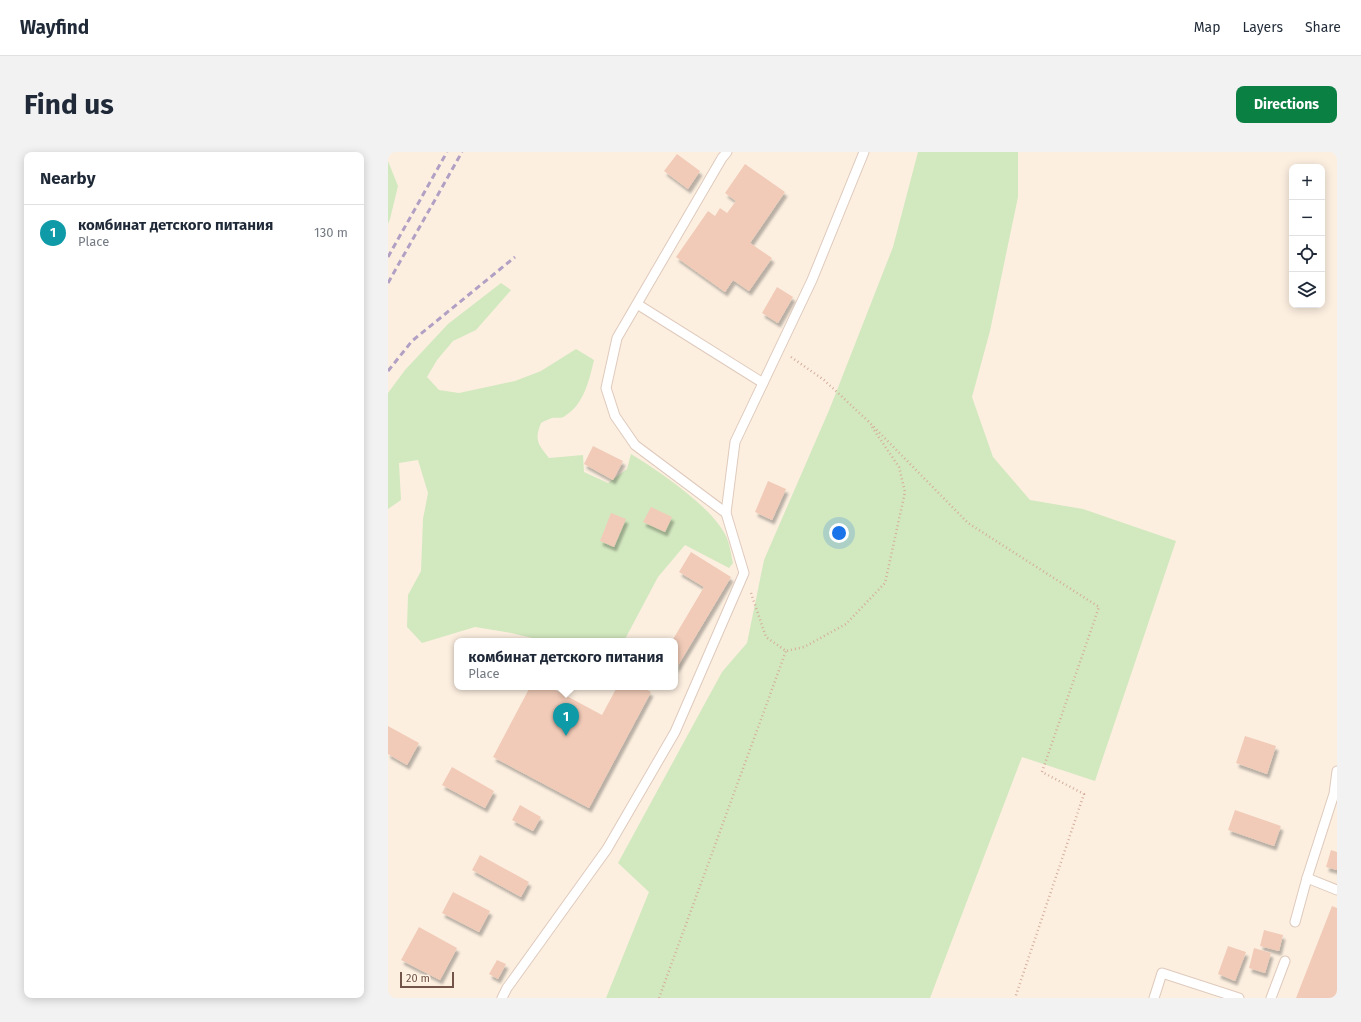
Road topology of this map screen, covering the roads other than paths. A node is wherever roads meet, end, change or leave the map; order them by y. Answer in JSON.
{"nodes":[{"id":1,"x":727,"y":152,"type":"edge"},
{"id":2,"x":864,"y":152,"type":"edge"},
{"id":3,"x":637,"y":304,"type":"junction"},
{"id":4,"x":763,"y":383,"type":"junction"},
{"id":5,"x":726,"y":513,"type":"junction"},
{"id":6,"x":1337,"y":771,"type":"edge"},
{"id":7,"x":1307,"y":878,"type":"junction"},
{"id":8,"x":1337,"y":890,"type":"edge"},
{"id":9,"x":1295,"y":922,"type":"dead end"},
{"id":10,"x":1285,"y":961,"type":"dead end"},
{"id":11,"x":1211,"y":994,"type":"edge"},
{"id":12,"x":502,"y":998,"type":"edge"},
{"id":13,"x":1154,"y":998,"type":"edge"},
{"id":14,"x":1239,"y":998,"type":"edge"},
{"id":15,"x":1271,"y":998,"type":"edge"}],
"edges":[{"from":1,"to":3,"type":"lane"},
{"from":2,"to":4,"type":"lane"},
{"from":3,"to":4,"type":"lane"},
{"from":3,"to":5,"type":"lane"},
{"from":4,"to":5,"type":"lane"},
{"from":5,"to":12,"type":"lane"},
{"from":6,"to":7,"type":"lane"},
{"from":7,"to":8,"type":"lane"},
{"from":7,"to":9,"type":"lane"},
{"from":10,"to":15,"type":"lane"},
{"from":11,"to":13,"type":"lane"},
{"from":11,"to":14,"type":"lane"}]}
